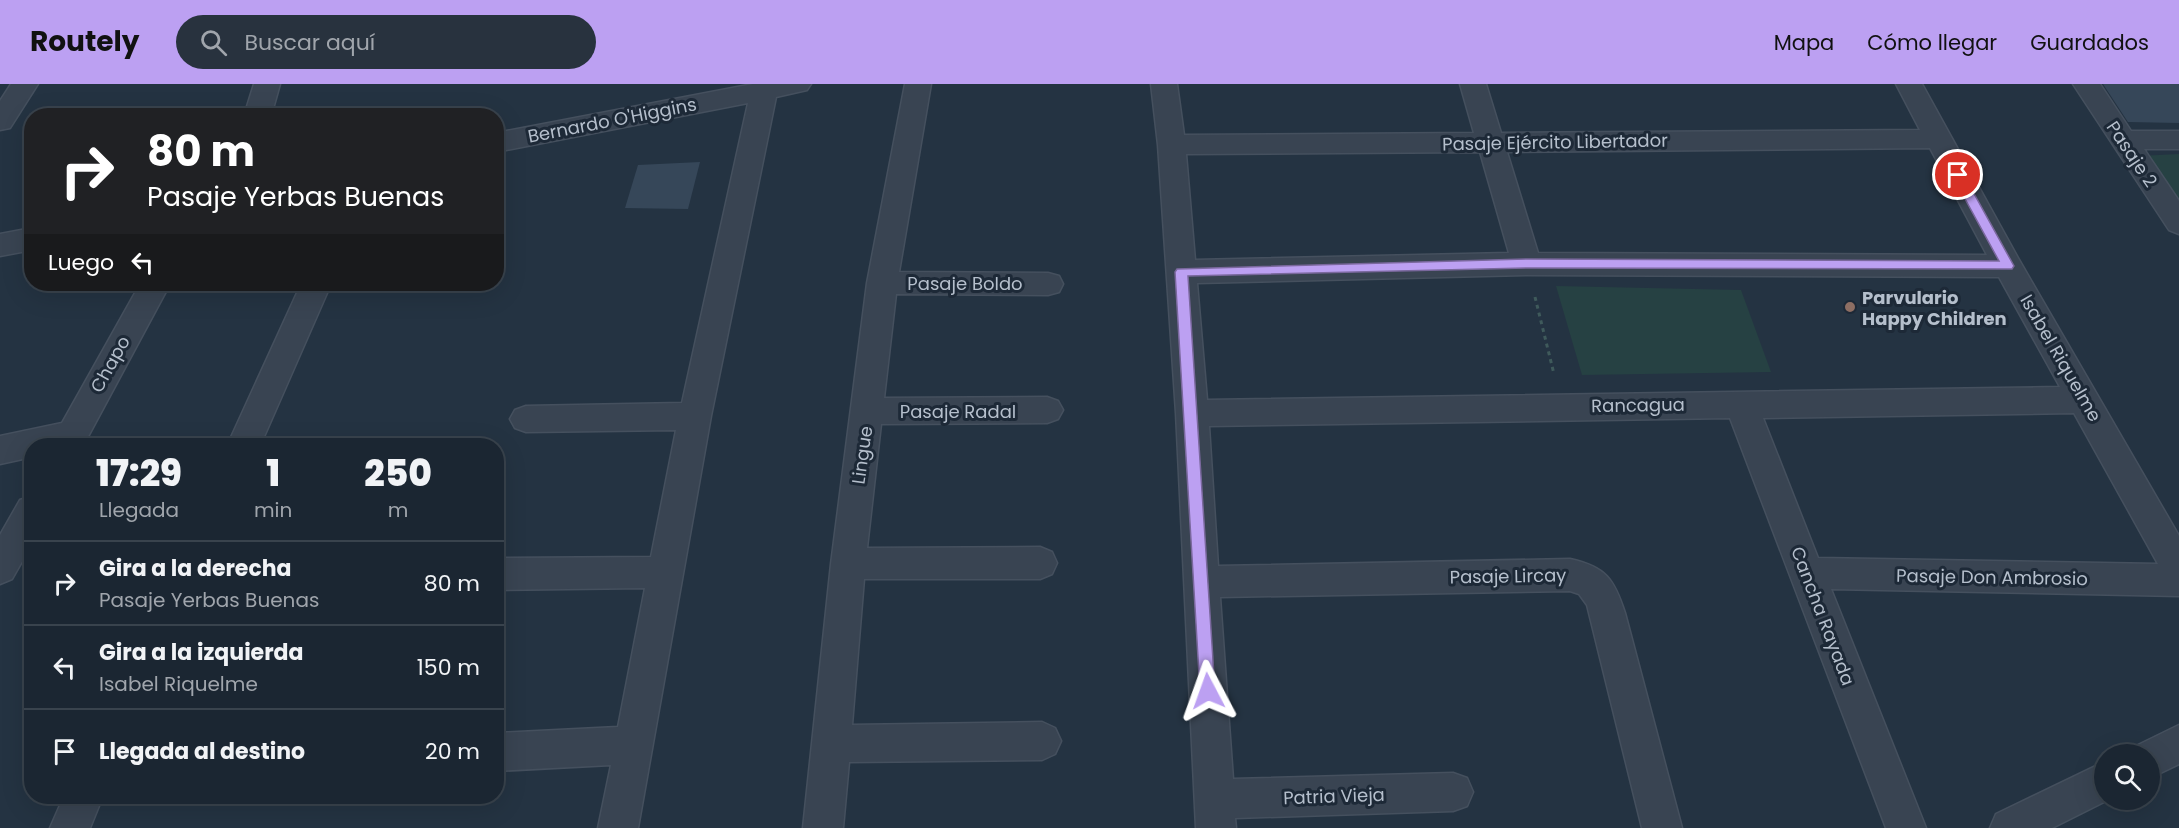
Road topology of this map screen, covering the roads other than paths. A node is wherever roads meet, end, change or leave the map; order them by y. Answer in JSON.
{"nodes":[{"id":1,"x":25,"y":84,"type":"edge"},
{"id":2,"x":267,"y":84,"type":"edge"},
{"id":3,"x":798,"y":84,"type":"edge"},
{"id":4,"x":918,"y":84,"type":"edge"},
{"id":5,"x":1164,"y":84,"type":"edge"},
{"id":6,"x":1473,"y":84,"type":"edge"},
{"id":7,"x":1909,"y":84,"type":"edge"},
{"id":8,"x":2086,"y":84,"type":"edge"},
{"id":9,"x":764,"y":91,"type":"junction"},
{"id":10,"x":695,"y":94,"type":"edge"},
{"id":11,"x":260,"y":108,"type":"edge"},
{"id":12,"x":0,"y":121,"type":"edge"},
{"id":13,"x":1938,"y":139,"type":"junction"},
{"id":14,"x":2122,"y":140,"type":"junction"},
{"id":15,"x":2179,"y":140,"type":"edge"},
{"id":16,"x":504,"y":141,"type":"edge"},
{"id":17,"x":1491,"y":143,"type":"junction"},
{"id":18,"x":1172,"y":145,"type":"junction"},
{"id":19,"x":2179,"y":223,"type":"edge"},
{"id":20,"x":24,"y":240,"type":"edge"},
{"id":21,"x":0,"y":245,"type":"edge"},
{"id":22,"x":1527,"y":264,"type":"junction"},
{"id":23,"x":2008,"y":266,"type":"junction"},
{"id":24,"x":1181,"y":272,"type":"junction"},
{"id":25,"x":882,"y":283,"type":"junction"},
{"id":26,"x":1048,"y":284,"type":"dead end"},
{"id":27,"x":151,"y":291,"type":"edge"},
{"id":28,"x":313,"y":291,"type":"edge"},
{"id":29,"x":2085,"y":400,"type":"junction"},
{"id":30,"x":1741,"y":404,"type":"junction"},
{"id":31,"x":1047,"y":410,"type":"dead end"},
{"id":32,"x":868,"y":411,"type":"junction"},
{"id":33,"x":1192,"y":413,"type":"junction"},
{"id":34,"x":695,"y":416,"type":"junction"},
{"id":35,"x":526,"y":419,"type":"dead end"},
{"id":36,"x":70,"y":438,"type":"edge"},
{"id":37,"x":247,"y":438,"type":"edge"},
{"id":38,"x":24,"y":447,"type":"edge"},
{"id":39,"x":0,"y":450,"type":"edge"},
{"id":40,"x":24,"y":524,"type":"edge"},
{"id":41,"x":1040,"y":563,"type":"dead end"},
{"id":42,"x":848,"y":564,"type":"junction"},
{"id":43,"x":0,"y":568,"type":"edge"},
{"id":44,"x":2179,"y":569,"type":"edge"},
{"id":45,"x":667,"y":572,"type":"junction"},
{"id":46,"x":1806,"y":573,"type":"junction"},
{"id":47,"x":504,"y":574,"type":"edge"},
{"id":48,"x":2179,"y":580,"type":"edge"},
{"id":49,"x":1201,"y":582,"type":"junction"},
{"id":50,"x":1042,"y":741,"type":"dead end"},
{"id":51,"x":830,"y":744,"type":"junction"},
{"id":52,"x":2179,"y":744,"type":"edge"},
{"id":53,"x":634,"y":745,"type":"junction"},
{"id":54,"x":504,"y":752,"type":"edge"},
{"id":55,"x":2160,"y":754,"type":"edge"},
{"id":56,"x":2094,"y":786,"type":"edge"},
{"id":57,"x":1453,"y":792,"type":"dead end"},
{"id":58,"x":80,"y":804,"type":"edge"},
{"id":59,"x":1215,"y":814,"type":"edge"},
{"id":60,"x":70,"y":828,"type":"edge"},
{"id":61,"x":618,"y":828,"type":"edge"},
{"id":62,"x":823,"y":828,"type":"edge"},
{"id":63,"x":1662,"y":828,"type":"edge"},
{"id":64,"x":1906,"y":828,"type":"edge"},
{"id":65,"x":2010,"y":828,"type":"edge"}],
"edges":[{"from":1,"to":12,"type":"street"},
{"from":2,"to":11,"type":"street"},
{"from":3,"to":9,"type":"street","name":"Bernardo O'Higgins"},
{"from":4,"to":25,"type":"street","name":"Lingue"},
{"from":5,"to":18,"type":"street"},
{"from":6,"to":17,"type":"street"},
{"from":7,"to":13,"type":"street","name":"Isabel Riquelme"},
{"from":8,"to":14,"type":"street","name":"Pasaje 2"},
{"from":9,"to":10,"type":"street","name":"Bernardo O'Higgins"},
{"from":9,"to":34,"type":"street"},
{"from":10,"to":16,"type":"street","name":"Bernardo O'Higgins"},
{"from":13,"to":17,"type":"street","name":"Pasaje Ejército Libertador"},
{"from":13,"to":23,"type":"street","name":"Isabel Riquelme"},
{"from":14,"to":15,"type":"street"},
{"from":14,"to":19,"type":"street","name":"Pasaje 2"},
{"from":17,"to":18,"type":"street","name":"Pasaje Ejército Libertador"},
{"from":17,"to":22,"type":"street"},
{"from":18,"to":24,"type":"street"},
{"from":20,"to":21,"type":"street"},
{"from":22,"to":23,"type":"street"},
{"from":22,"to":24,"type":"street"},
{"from":23,"to":29,"type":"street","name":"Isabel Riquelme"},
{"from":24,"to":33,"type":"street"},
{"from":25,"to":26,"type":"street","name":"Pasaje Boldo"},
{"from":25,"to":32,"type":"street","name":"Lingue"},
{"from":27,"to":36,"type":"street","name":"Chapo"},
{"from":28,"to":37,"type":"street"},
{"from":29,"to":30,"type":"street","name":"Rancagua"},
{"from":29,"to":44,"type":"street","name":"Isabel Riquelme"},
{"from":30,"to":33,"type":"street","name":"Rancagua"},
{"from":30,"to":46,"type":"street","name":"Cancha Rayada"},
{"from":31,"to":32,"type":"street","name":"Pasaje Radal"},
{"from":32,"to":42,"type":"street","name":"Lingue"},
{"from":33,"to":49,"type":"street"},
{"from":34,"to":35,"type":"street"},
{"from":34,"to":45,"type":"street"},
{"from":38,"to":39,"type":"street"},
{"from":40,"to":43,"type":"street"},
{"from":41,"to":42,"type":"street"},
{"from":42,"to":51,"type":"street","name":"Lingue"},
{"from":45,"to":47,"type":"street"},
{"from":45,"to":53,"type":"street"},
{"from":46,"to":48,"type":"street","name":"Pasaje Don Ambrosio"},
{"from":46,"to":64,"type":"street","name":"Cancha Rayada"},
{"from":49,"to":59,"type":"street"},
{"from":49,"to":63,"type":"street","name":"Pasaje Lircay"},
{"from":50,"to":51,"type":"street"},
{"from":51,"to":62,"type":"street","name":"Lingue"},
{"from":52,"to":55,"type":"street"},
{"from":53,"to":54,"type":"street"},
{"from":53,"to":61,"type":"street"},
{"from":56,"to":65,"type":"street"},
{"from":57,"to":59,"type":"street","name":"Patria Vieja"},
{"from":58,"to":60,"type":"street"}]}
